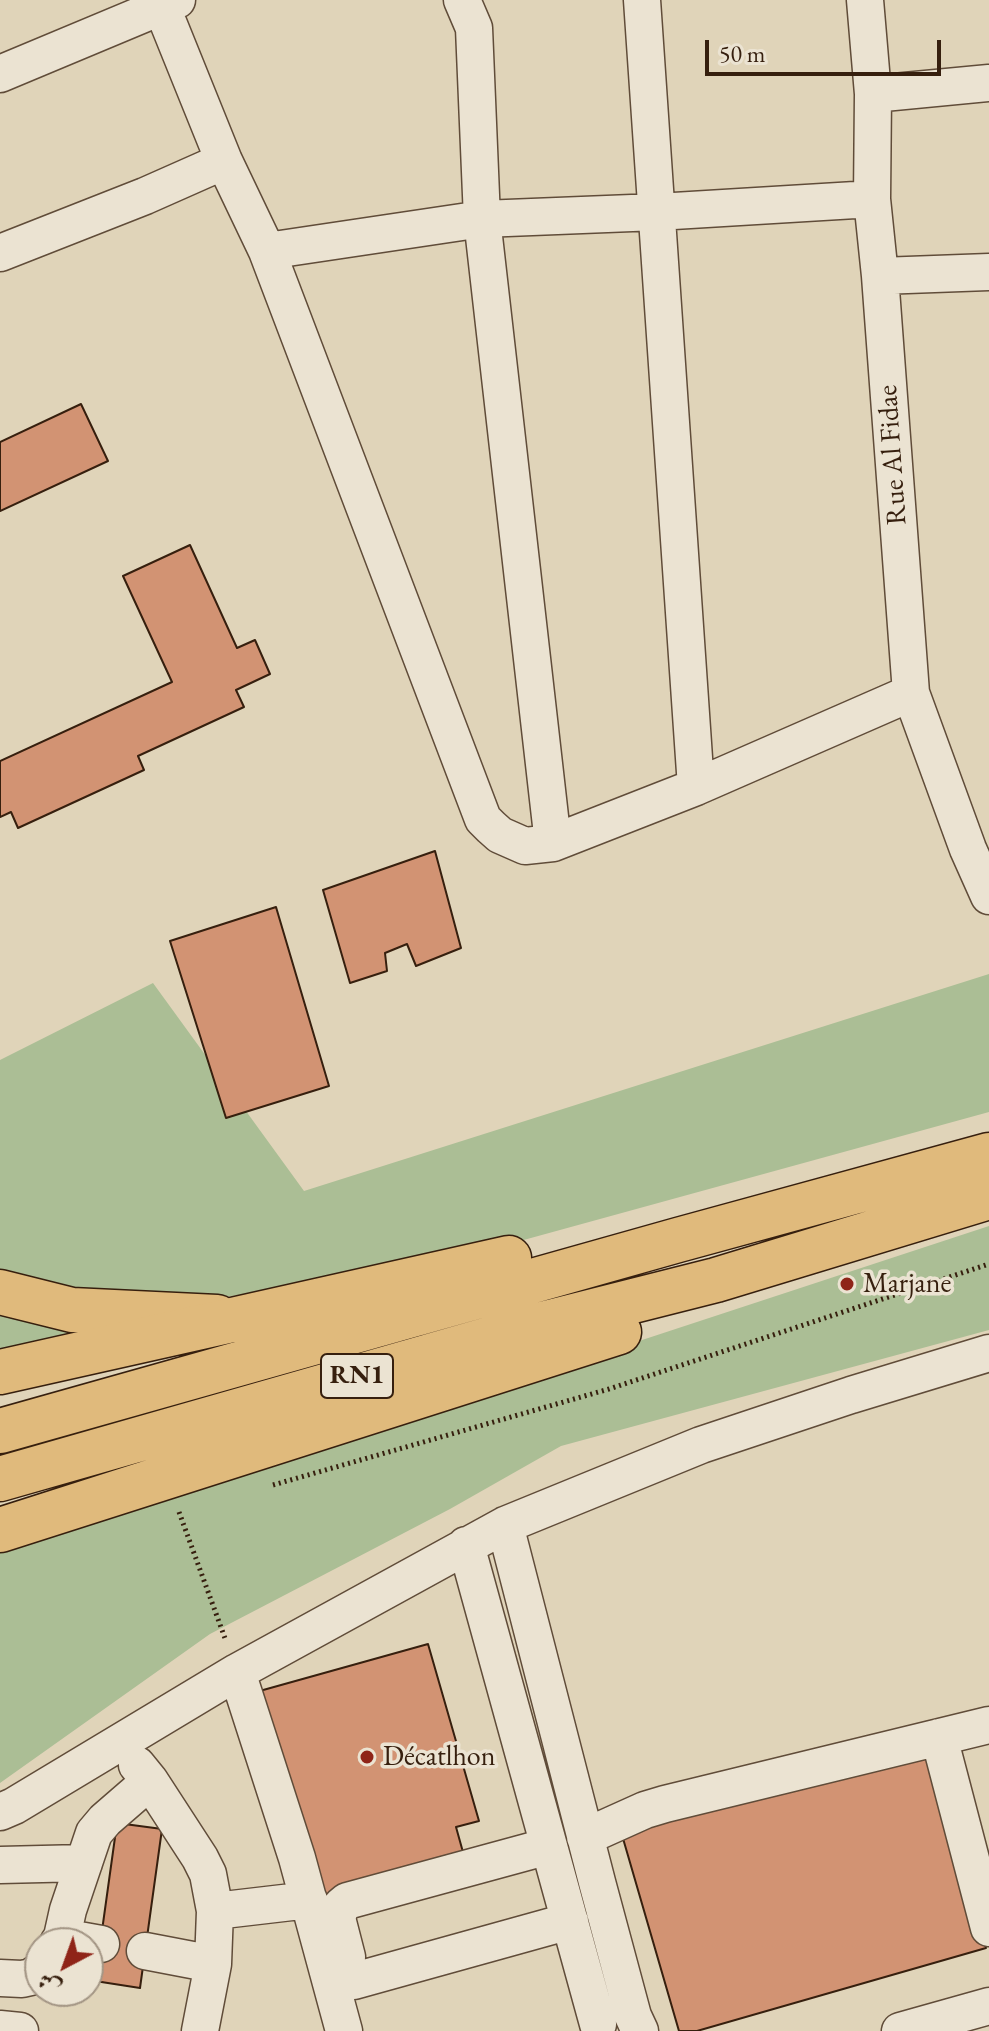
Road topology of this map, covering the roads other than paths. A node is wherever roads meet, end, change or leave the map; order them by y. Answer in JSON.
{"nodes":[{"id":1,"x":462,"y":0,"type":"edge"},
{"id":2,"x":642,"y":0,"type":"edge"},
{"id":3,"x":865,"y":0,"type":"edge"},
{"id":4,"x":166,"y":2,"type":"edge"},
{"id":5,"x":0,"y":74,"type":"edge"},
{"id":6,"x":989,"y":83,"type":"edge"},
{"id":7,"x":873,"y":94,"type":"junction"},
{"id":8,"x":224,"y":161,"type":"junction"},
{"id":9,"x":872,"y":199,"type":"junction"},
{"id":10,"x":657,"y":212,"type":"junction"},
{"id":11,"x":482,"y":219,"type":"junction"},
{"id":12,"x":267,"y":251,"type":"junction"},
{"id":13,"x":0,"y":253,"type":"edge"},
{"id":14,"x":989,"y":272,"type":"edge"},
{"id":15,"x":880,"y":276,"type":"junction"},
{"id":16,"x":911,"y":693,"type":"junction"},
{"id":17,"x":696,"y":787,"type":"junction"},
{"id":18,"x":553,"y":843,"type":"junction"},
{"id":19,"x":979,"y":846,"type":"edge"},
{"id":20,"x":989,"y":896,"type":"edge"},
{"id":21,"x":989,"y":1155,"type":"edge"},
{"id":22,"x":989,"y":1197,"type":"edge"},
{"id":23,"x":678,"y":1240,"type":"junction"},
{"id":24,"x":716,"y":1280,"type":"junction"},
{"id":25,"x":0,"y":1292,"type":"edge"},
{"id":26,"x":243,"y":1318,"type":"junction"},
{"id":27,"x":989,"y":1353,"type":"edge"},
{"id":28,"x":0,"y":1372,"type":"edge"},
{"id":29,"x":0,"y":1431,"type":"edge"},
{"id":30,"x":0,"y":1479,"type":"edge"},
{"id":31,"x":505,"y":1525,"type":"junction"},
{"id":32,"x":0,"y":1530,"type":"edge"},
{"id":33,"x":466,"y":1545,"type":"junction"},
{"id":34,"x":237,"y":1672,"type":"junction"},
{"id":35,"x":989,"y":1725,"type":"edge"},
{"id":36,"x":939,"y":1737,"type":"junction"},
{"id":37,"x":114,"y":1746,"type":"junction"},
{"id":38,"x":150,"y":1781,"type":"junction"},
{"id":39,"x":0,"y":1812,"type":"edge"},
{"id":40,"x":585,"y":1837,"type":"junction"},
{"id":41,"x":549,"y":1846,"type":"junction"},
{"id":42,"x":84,"y":1863,"type":"junction"},
{"id":43,"x":0,"y":1865,"type":"edge"},
{"id":44,"x":309,"y":1900,"type":"junction"},
{"id":45,"x":215,"y":1911,"type":"junction"},
{"id":46,"x":570,"y":1921,"type":"junction"},
{"id":47,"x":63,"y":1927,"type":"edge"},
{"id":48,"x":989,"y":1928,"type":"edge"},
{"id":49,"x":145,"y":1951,"type":"dead end"},
{"id":50,"x":213,"y":1964,"type":"junction"},
{"id":51,"x":0,"y":1978,"type":"edge"},
{"id":52,"x":24,"y":1979,"type":"edge"},
{"id":53,"x":354,"y":1981,"type":"junction"},
{"id":54,"x":989,"y":2006,"type":"edge"},
{"id":55,"x":636,"y":2024,"type":"edge"},
{"id":56,"x":587,"y":2028,"type":"edge"},
{"id":57,"x":0,"y":2029,"type":"edge"},
{"id":58,"x":20,"y":2031,"type":"edge"},
{"id":59,"x":200,"y":2031,"type":"edge"},
{"id":60,"x":344,"y":2031,"type":"edge"},
{"id":61,"x":368,"y":2031,"type":"edge"},
{"id":62,"x":900,"y":2031,"type":"edge"}],
"edges":[{"from":1,"to":11,"type":"street"},
{"from":2,"to":10,"type":"street"},
{"from":3,"to":7,"type":"street","name":"Rue Al Fidae"},
{"from":4,"to":5,"type":"street"},
{"from":4,"to":8,"type":"street"},
{"from":6,"to":7,"type":"street"},
{"from":7,"to":9,"type":"street","name":"Rue Al Fidae"},
{"from":8,"to":12,"type":"street"},
{"from":8,"to":13,"type":"street"},
{"from":9,"to":10,"type":"street"},
{"from":9,"to":15,"type":"street","name":"Rue Al Fidae"},
{"from":10,"to":11,"type":"street"},
{"from":10,"to":17,"type":"street"},
{"from":11,"to":12,"type":"street"},
{"from":11,"to":18,"type":"street"},
{"from":12,"to":18,"type":"street"},
{"from":14,"to":15,"type":"street"},
{"from":15,"to":16,"type":"street","name":"Rue Al Fidae"},
{"from":16,"to":17,"type":"street"},
{"from":16,"to":19,"type":"street","name":"Rue Al Fidae"},
{"from":17,"to":18,"type":"street"},
{"from":19,"to":20,"type":"street","name":"Rue Al Fidae"},
{"from":21,"to":23,"type":"main road","number":"RN1"},
{"from":22,"to":24,"type":"main road","number":"RN1"},
{"from":23,"to":26,"type":"main road"},
{"from":23,"to":29,"type":"main road","number":"RN1"},
{"from":24,"to":30,"type":"main road","number":"RN1"},
{"from":24,"to":32,"type":"main road"},
{"from":25,"to":26,"type":"main road"},
{"from":26,"to":28,"type":"main road"},
{"from":27,"to":31,"type":"street"},
{"from":31,"to":33,"type":"street"},
{"from":31,"to":40,"type":"street"},
{"from":33,"to":34,"type":"street"},
{"from":33,"to":41,"type":"street"},
{"from":34,"to":37,"type":"street"},
{"from":34,"to":44,"type":"street"},
{"from":35,"to":36,"type":"street"},
{"from":36,"to":40,"type":"street"},
{"from":36,"to":48,"type":"street"},
{"from":37,"to":38,"type":"street"},
{"from":37,"to":39,"type":"street"},
{"from":38,"to":42,"type":"street"},
{"from":38,"to":45,"type":"street"},
{"from":40,"to":55,"type":"street"},
{"from":41,"to":46,"type":"street"},
{"from":41,"to":53,"type":"street"},
{"from":42,"to":43,"type":"street"},
{"from":42,"to":47,"type":"street"},
{"from":44,"to":45,"type":"street"},
{"from":44,"to":60,"type":"street"},
{"from":45,"to":50,"type":"street"},
{"from":46,"to":53,"type":"street"},
{"from":46,"to":56,"type":"street"},
{"from":49,"to":50,"type":"street"},
{"from":50,"to":59,"type":"street"},
{"from":51,"to":52,"type":"street"},
{"from":53,"to":61,"type":"street"},
{"from":54,"to":62,"type":"street"},
{"from":55,"to":56,"type":"street"},
{"from":57,"to":58,"type":"street"}]}
